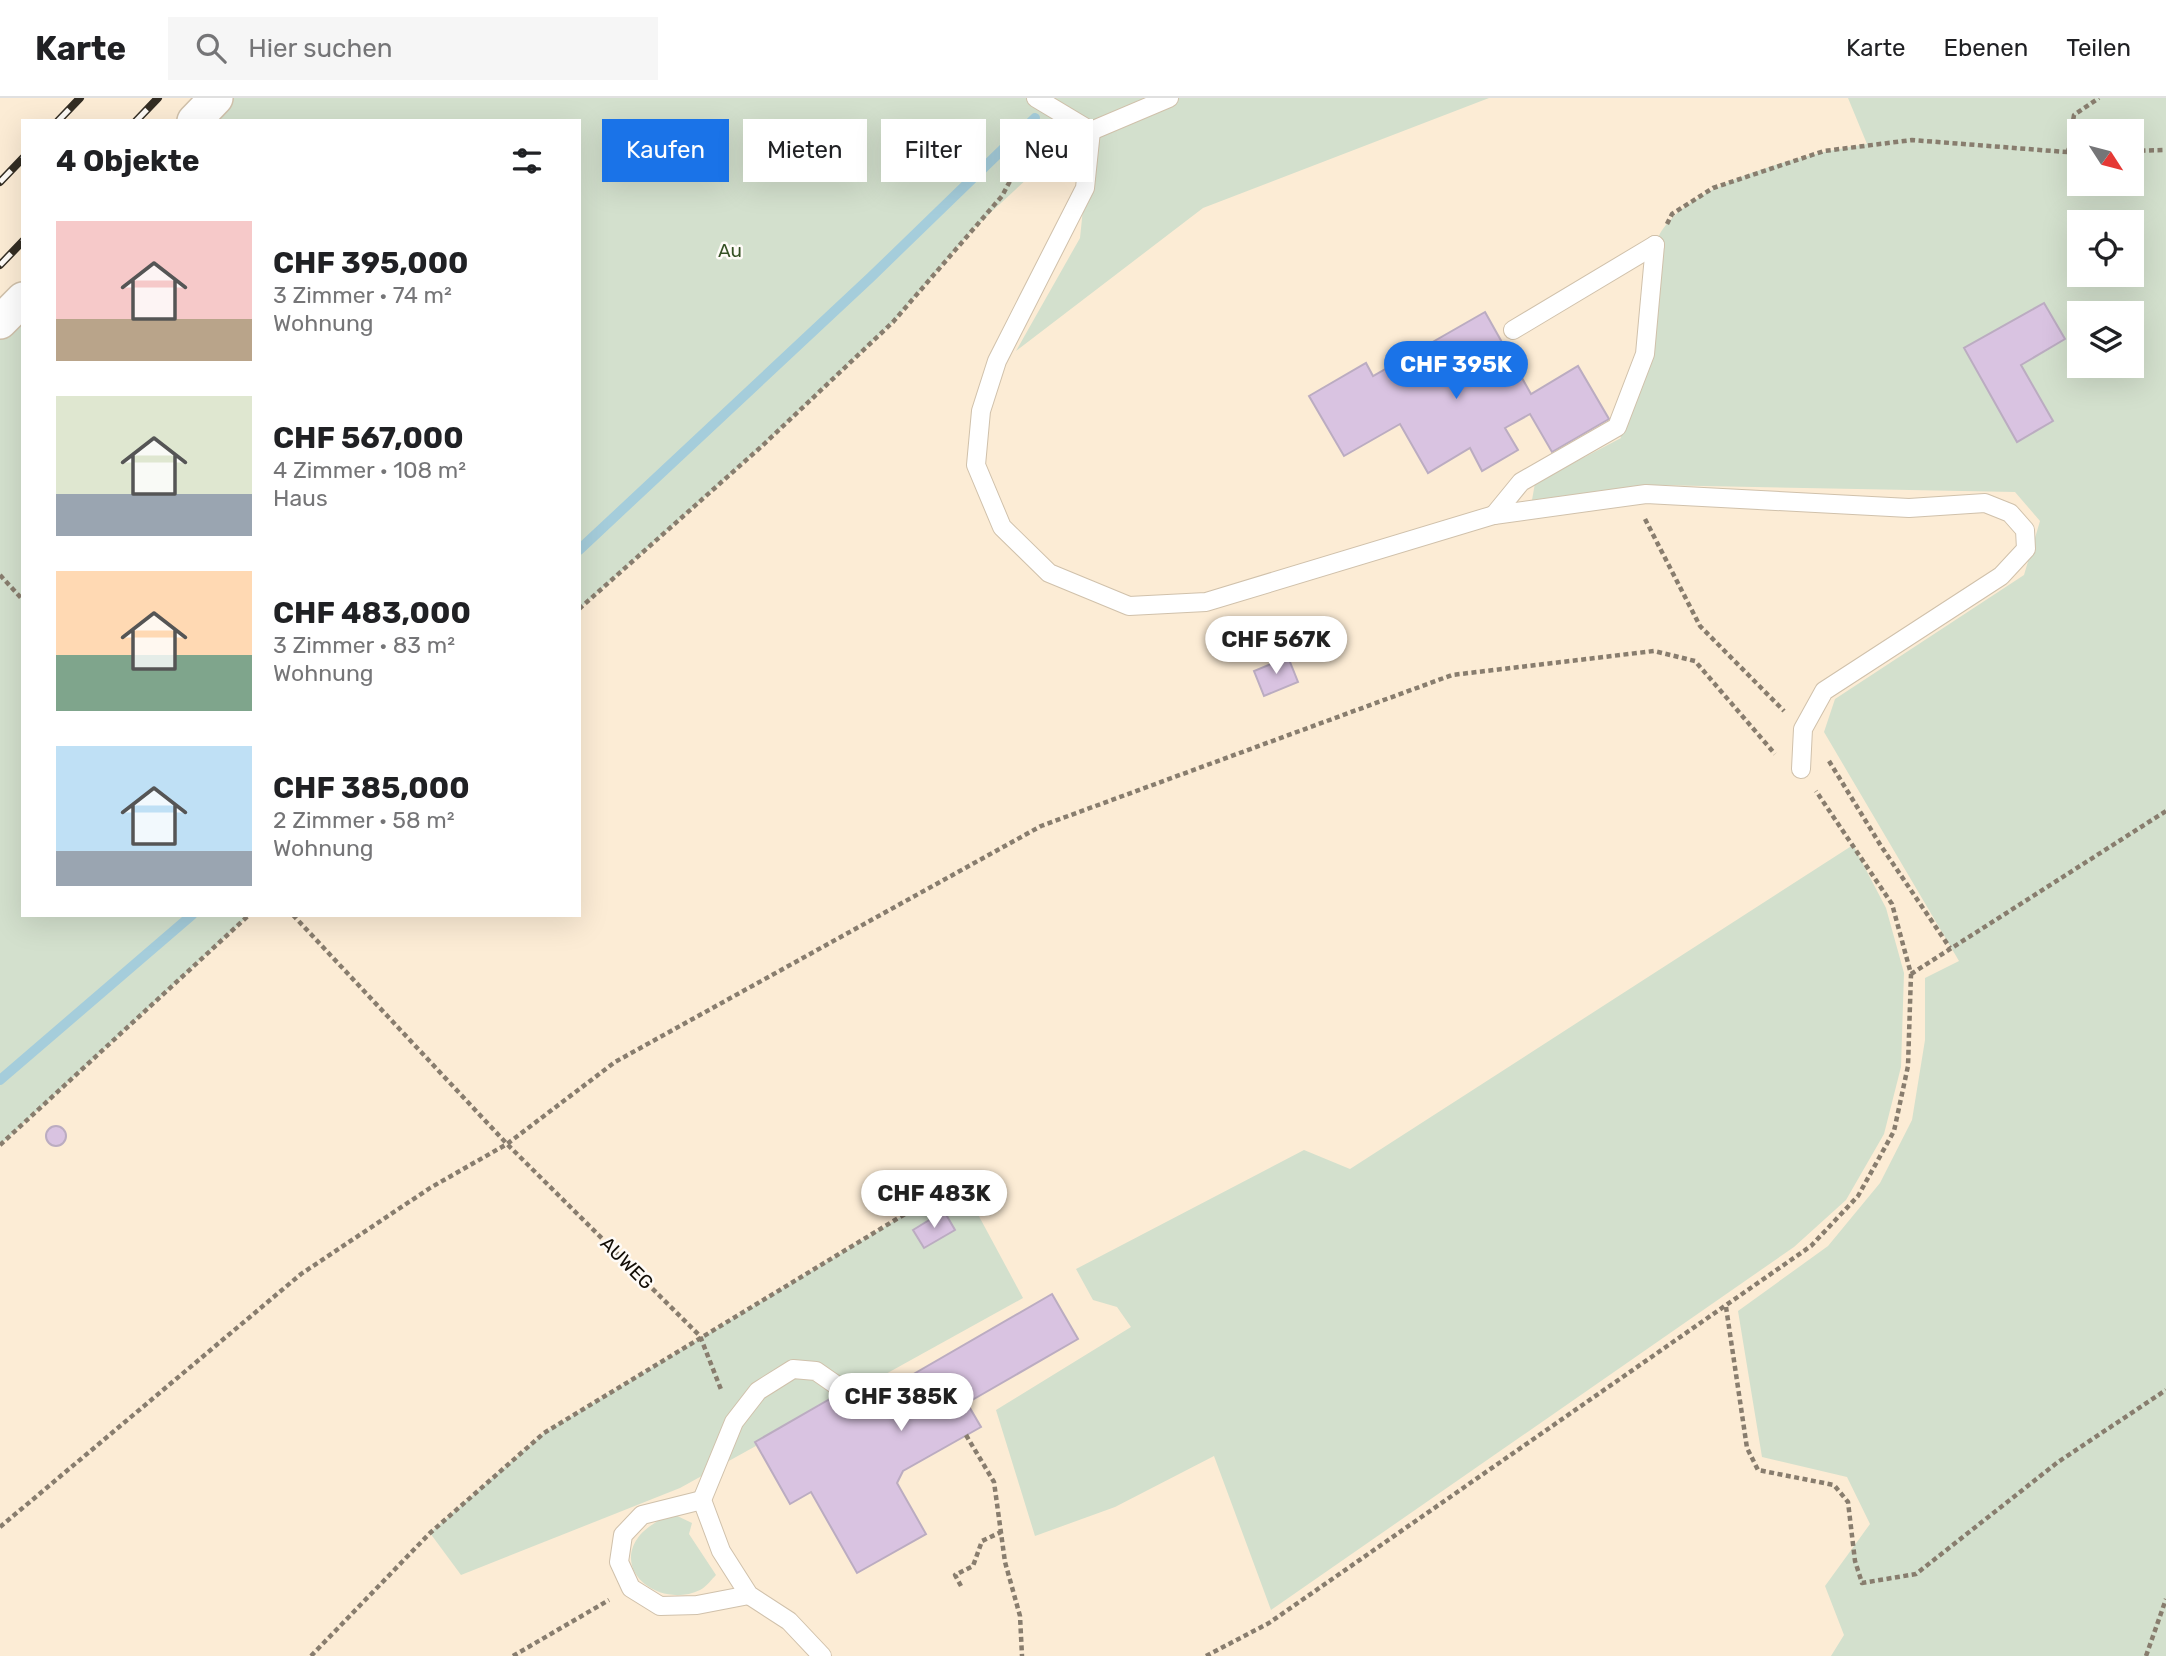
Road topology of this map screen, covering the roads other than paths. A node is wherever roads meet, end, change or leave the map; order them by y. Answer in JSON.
{"nodes":[{"id":1,"x":216,"y":98,"type":"edge"},
{"id":2,"x":1169,"y":98,"type":"edge"},
{"id":3,"x":1043,"y":103,"type":"edge"},
{"id":4,"x":196,"y":119,"type":"edge"},
{"id":5,"x":1070,"y":119,"type":"edge"},
{"id":6,"x":1093,"y":130,"type":"edge"},
{"id":7,"x":1086,"y":182,"type":"edge"},
{"id":8,"x":21,"y":301,"type":"edge"},
{"id":9,"x":0,"y":322,"type":"edge"},
{"id":10,"x":1513,"y":330,"type":"dead end"},
{"id":11,"x":1494,"y":515,"type":"junction"},
{"id":12,"x":1801,"y":769,"type":"road end"},
{"id":13,"x":839,"y":1387,"type":"dead end"},
{"id":14,"x":702,"y":1500,"type":"junction"},
{"id":15,"x":749,"y":1595,"type":"junction"},
{"id":16,"x":822,"y":1656,"type":"edge"}],
"edges":[{"from":1,"to":4,"type":"street"},
{"from":2,"to":6,"type":"lane"},
{"from":3,"to":5,"type":"lane"},
{"from":7,"to":11,"type":"lane"},
{"from":8,"to":9,"type":"street"},
{"from":10,"to":11,"type":"lane"},
{"from":11,"to":12,"type":"lane"},
{"from":13,"to":14,"type":"lane"},
{"from":14,"to":15,"type":"lane"},
{"from":14,"to":15,"type":"lane"},
{"from":15,"to":16,"type":"lane"}]}
